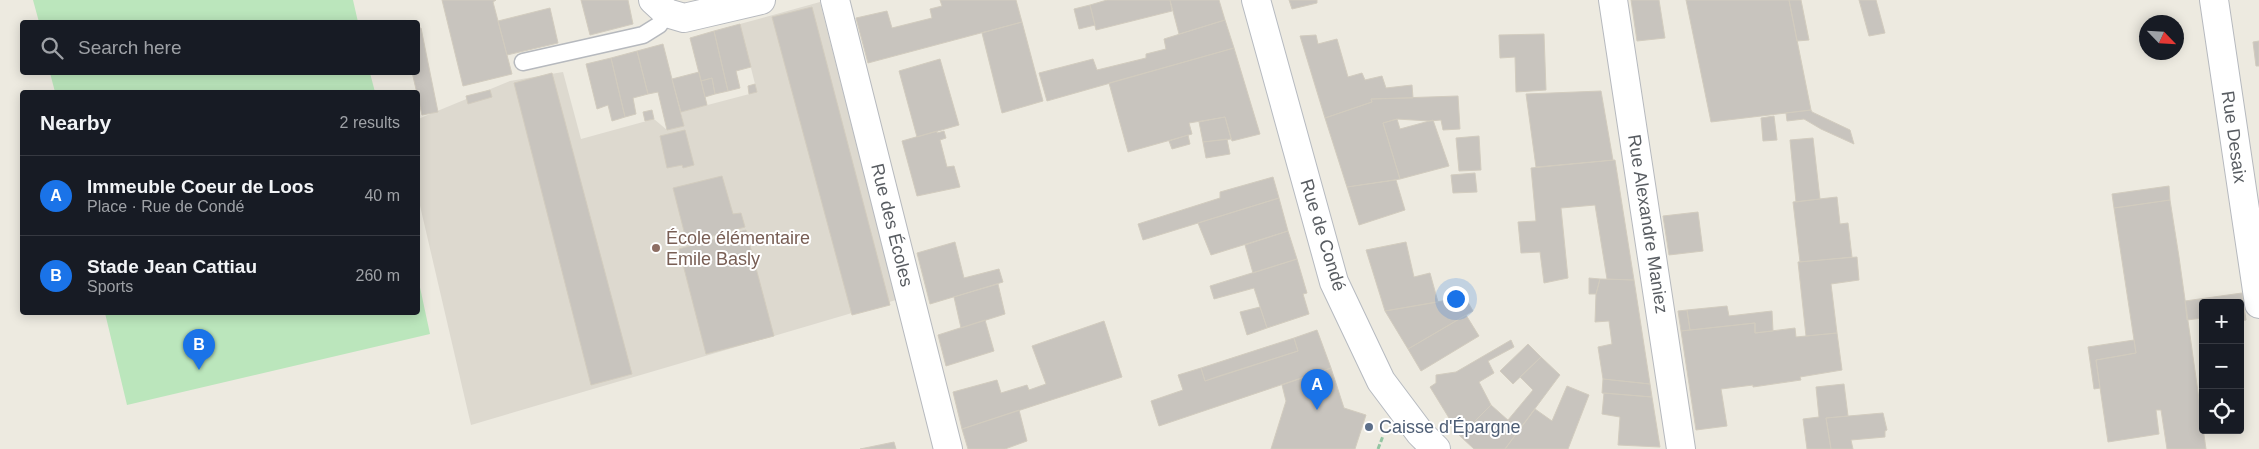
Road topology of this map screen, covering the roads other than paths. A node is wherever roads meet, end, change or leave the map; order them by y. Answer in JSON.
{"nodes":[{"id":1,"x":761,"y":0,"type":"edge"},
{"id":2,"x":835,"y":0,"type":"edge"},
{"id":3,"x":1256,"y":0,"type":"edge"},
{"id":4,"x":1613,"y":0,"type":"edge"},
{"id":5,"x":2214,"y":0,"type":"edge"},
{"id":6,"x":660,"y":6,"type":"edge"},
{"id":7,"x":523,"y":62,"type":"dead end"},
{"id":8,"x":2259,"y":304,"type":"edge"},
{"id":9,"x":948,"y":449,"type":"edge"},
{"id":10,"x":1436,"y":449,"type":"edge"},
{"id":11,"x":1681,"y":449,"type":"edge"}],
"edges":[{"from":1,"to":6,"type":"street"},
{"from":2,"to":9,"type":"street","name":"Rue des Écoles"},
{"from":3,"to":10,"type":"street","name":"Rue de Condé"},
{"from":4,"to":11,"type":"street","name":"Rue Alexandre Maniez"},
{"from":5,"to":8,"type":"street","name":"Rue Desaix"},
{"from":6,"to":7,"type":"lane"}]}
